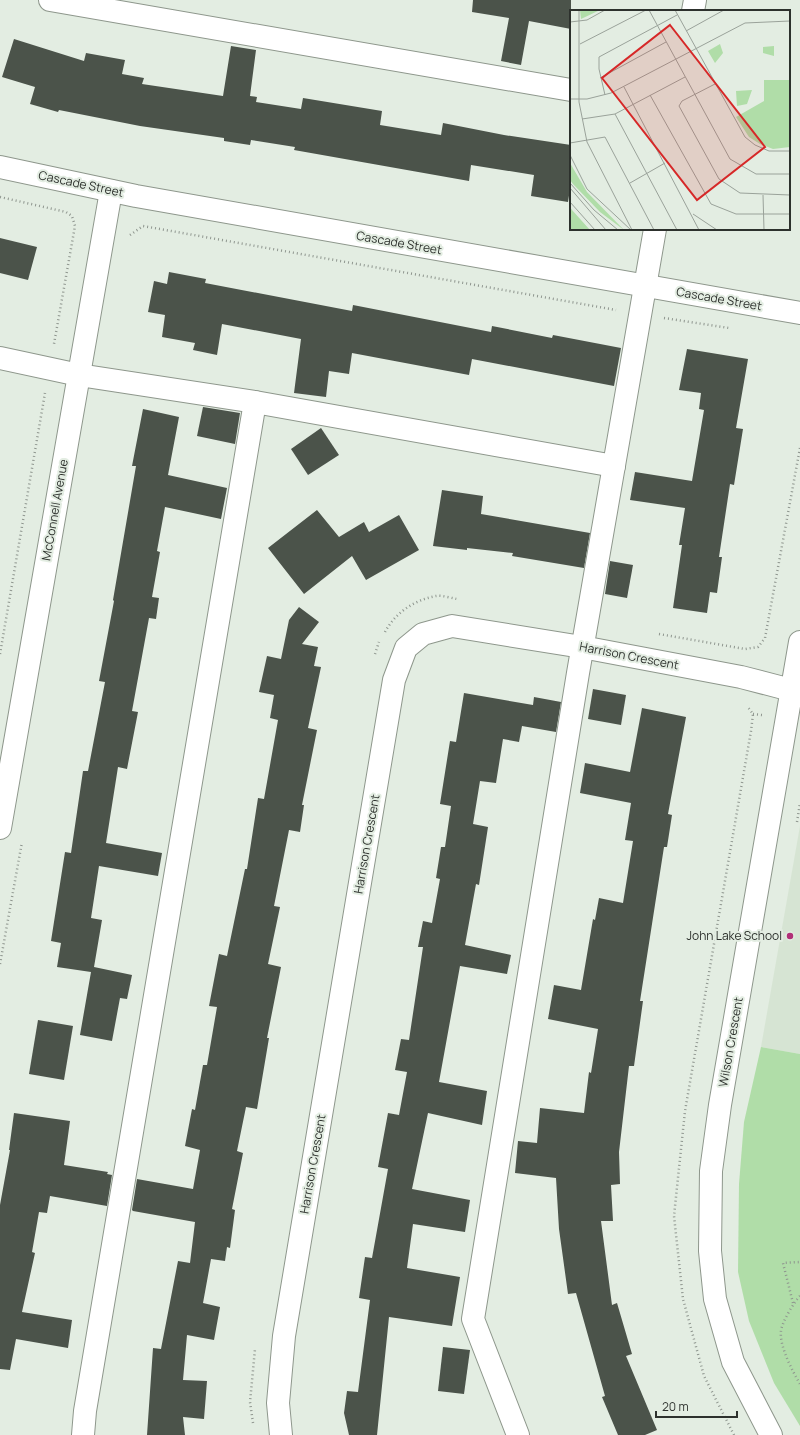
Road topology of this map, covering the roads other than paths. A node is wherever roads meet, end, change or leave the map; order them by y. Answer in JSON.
{"nodes":[{"id":1,"x":50,"y":0,"type":"edge"},
{"id":2,"x":695,"y":0,"type":"edge"},
{"id":3,"x":693,"y":10,"type":"edge"},
{"id":4,"x":570,"y":90,"type":"edge"},
{"id":5,"x":0,"y":167,"type":"edge"},
{"id":6,"x":112,"y":192,"type":"junction"},
{"id":7,"x":655,"y":230,"type":"edge"},
{"id":8,"x":644,"y":286,"type":"junction"},
{"id":9,"x":800,"y":313,"type":"edge"},
{"id":10,"x":0,"y":358,"type":"edge"},
{"id":11,"x":79,"y":375,"type":"junction"},
{"id":12,"x":256,"y":402,"type":"junction"},
{"id":13,"x":614,"y":466,"type":"junction"},
{"id":14,"x":800,"y":642,"type":"edge"},
{"id":15,"x":582,"y":647,"type":"junction"},
{"id":16,"x":791,"y":690,"type":"junction"},
{"id":17,"x":0,"y":828,"type":"edge"},
{"id":18,"x":83,"y":1435,"type":"edge"},
{"id":19,"x":281,"y":1435,"type":"edge"},
{"id":20,"x":518,"y":1435,"type":"edge"},
{"id":21,"x":771,"y":1435,"type":"edge"}],
"edges":[{"from":1,"to":4,"type":"street"},
{"from":2,"to":3,"type":"street"},
{"from":5,"to":6,"type":"street","name":"Cascade Street"},
{"from":6,"to":8,"type":"street","name":"Cascade Street"},
{"from":6,"to":11,"type":"street","name":"McConnell Avenue"},
{"from":7,"to":8,"type":"street"},
{"from":8,"to":9,"type":"street","name":"Cascade Street"},
{"from":8,"to":13,"type":"street"},
{"from":10,"to":11,"type":"street"},
{"from":11,"to":12,"type":"street"},
{"from":11,"to":17,"type":"street","name":"McConnell Avenue"},
{"from":12,"to":13,"type":"street"},
{"from":12,"to":18,"type":"street"},
{"from":13,"to":15,"type":"street"},
{"from":14,"to":16,"type":"street","name":"Wilson Crescent"},
{"from":15,"to":16,"type":"street","name":"Harrison Crescent"},
{"from":15,"to":19,"type":"street","name":"Harrison Crescent"},
{"from":15,"to":20,"type":"street"},
{"from":16,"to":21,"type":"street","name":"Wilson Crescent"}]}
